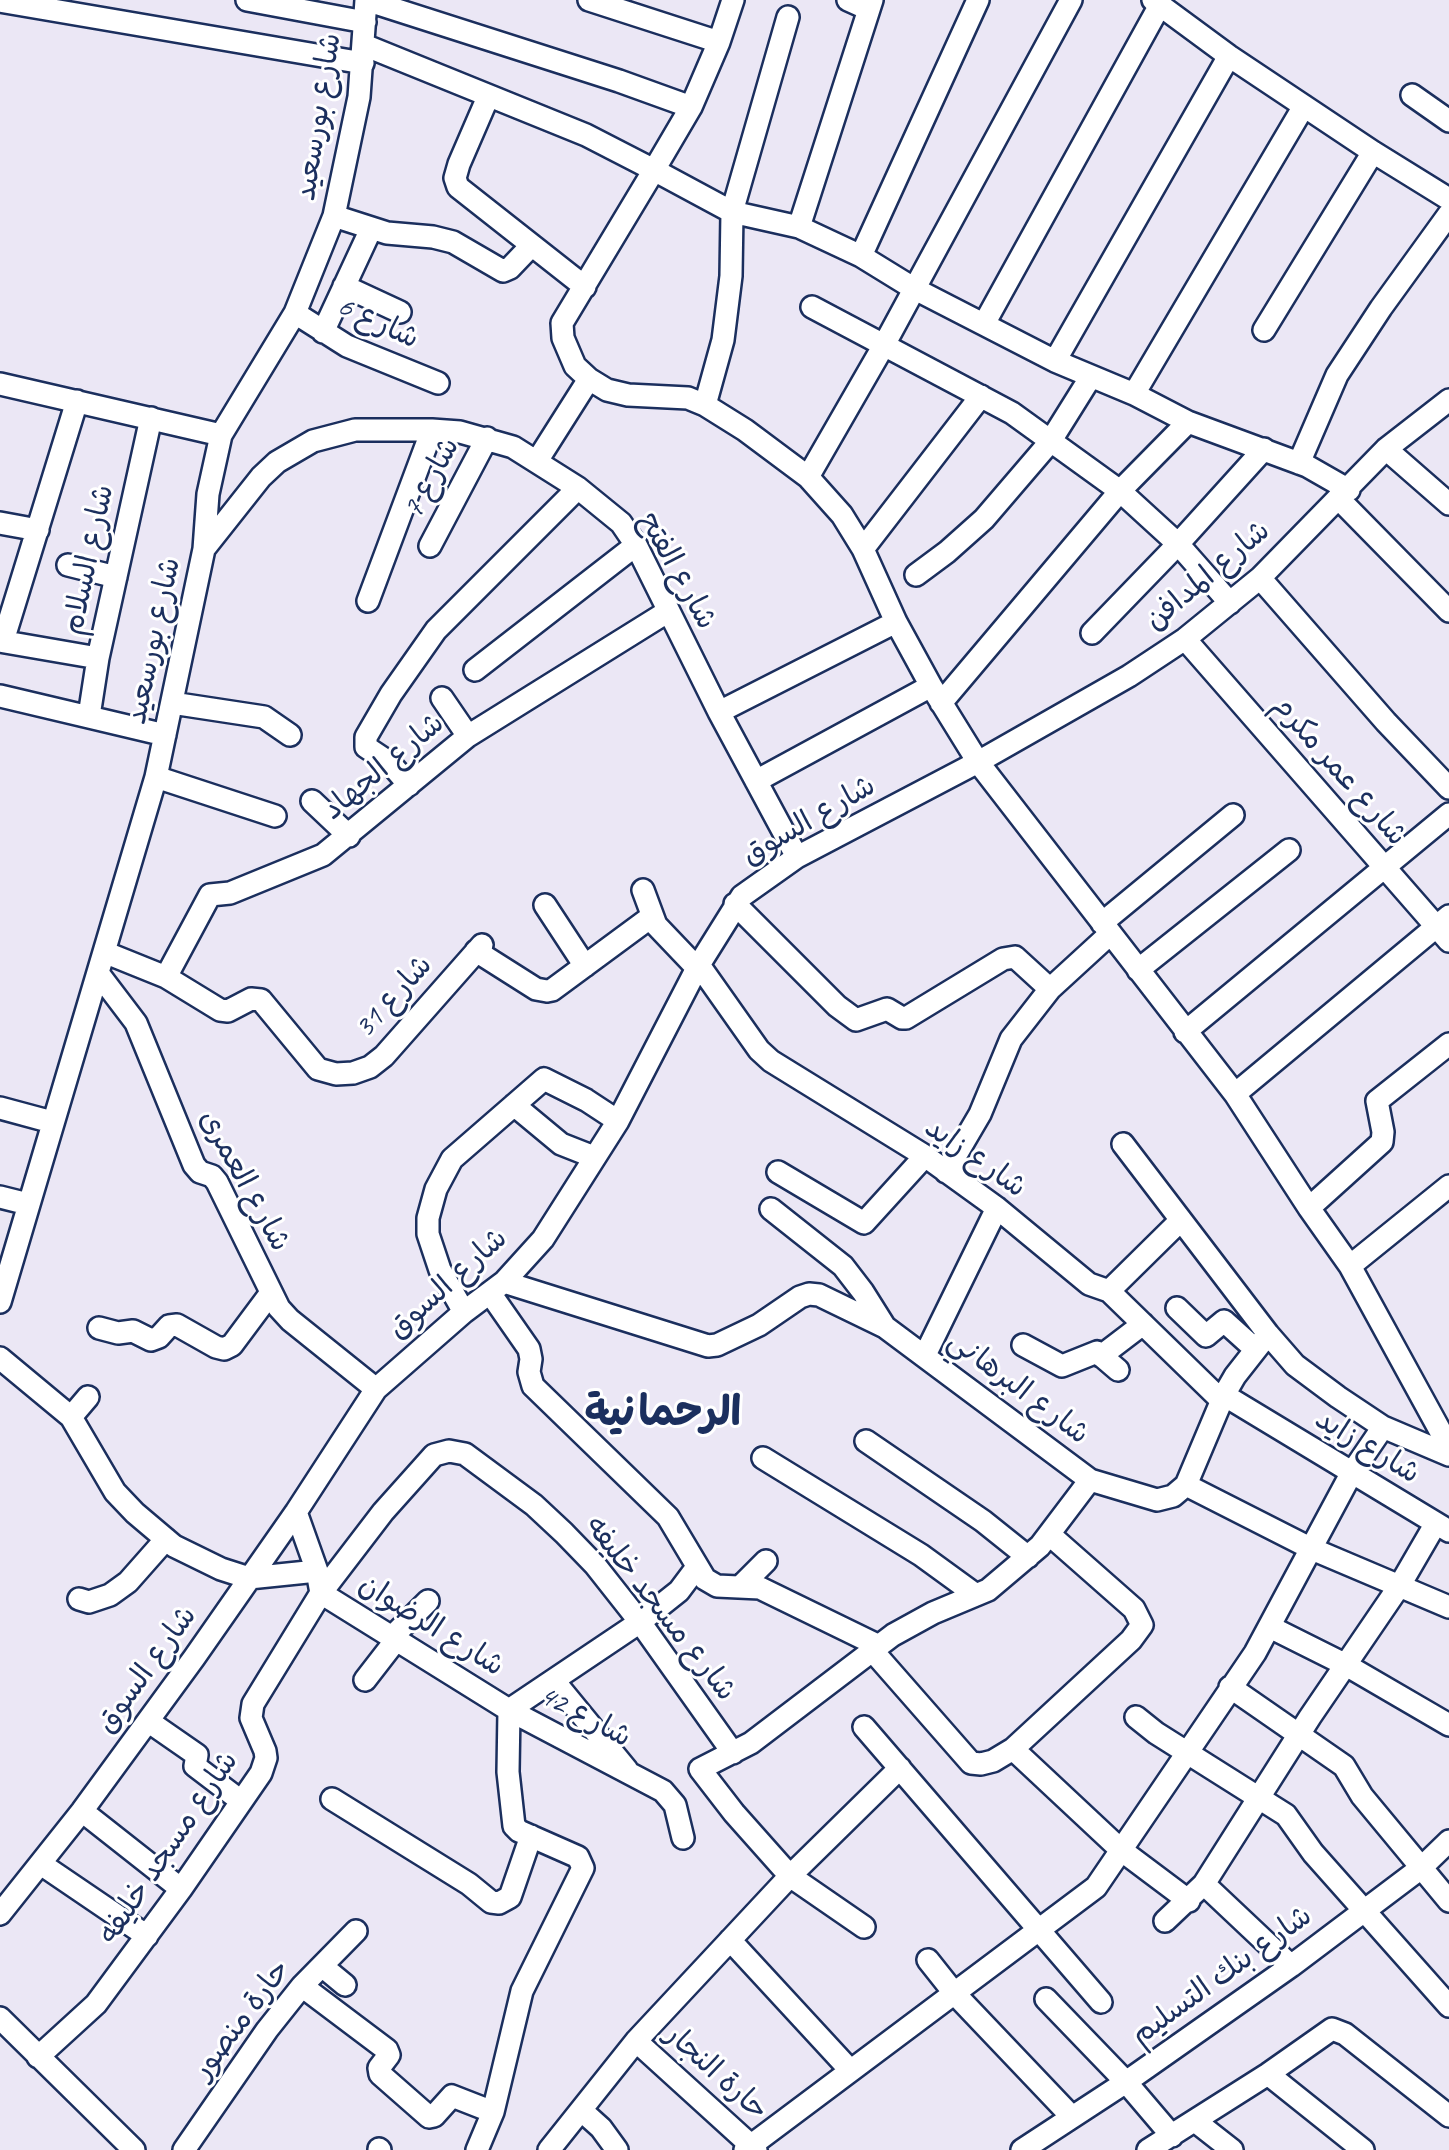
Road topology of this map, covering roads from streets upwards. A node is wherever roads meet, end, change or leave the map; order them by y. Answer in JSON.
{"nodes":[{"id":1,"x":247,"y":0,"type":"edge"},
{"id":2,"x":366,"y":0,"type":"edge"},
{"id":3,"x":589,"y":0,"type":"edge"},
{"id":4,"x":733,"y":0,"type":"edge"},
{"id":5,"x":848,"y":0,"type":"edge"},
{"id":6,"x":978,"y":0,"type":"edge"},
{"id":7,"x":1071,"y":0,"type":"edge"},
{"id":8,"x":0,"y":1,"type":"edge"},
{"id":9,"x":1157,"y":2,"type":"edge"},
{"id":10,"x":870,"y":4,"type":"edge"},
{"id":11,"x":788,"y":17,"type":"dead end"},
{"id":12,"x":365,"y":22,"type":"junction"},
{"id":13,"x":719,"y":42,"type":"junction"},
{"id":14,"x":363,"y":54,"type":"junction"},
{"id":15,"x":1229,"y":56,"type":"junction"},
{"id":16,"x":1412,"y":95,"type":"dead end"},
{"id":17,"x":488,"y":98,"type":"junction"},
{"id":18,"x":1304,"y":106,"type":"junction"},
{"id":19,"x":691,"y":107,"type":"junction"},
{"id":20,"x":1449,"y":121,"type":"edge"},
{"id":21,"x":1373,"y":152,"type":"junction"},
{"id":22,"x":654,"y":170,"type":"junction"},
{"id":23,"x":1449,"y":199,"type":"edge"},
{"id":24,"x":732,"y":212,"type":"junction"},
{"id":25,"x":1449,"y":214,"type":"edge"},
{"id":26,"x":334,"y":216,"type":"junction"},
{"id":27,"x":799,"y":227,"type":"junction"},
{"id":28,"x":371,"y":229,"type":"junction"},
{"id":29,"x":531,"y":246,"type":"junction"},
{"id":30,"x":861,"y":256,"type":"junction"},
{"id":31,"x":344,"y":286,"type":"junction"},
{"id":32,"x":585,"y":287,"type":"junction"},
{"id":33,"x":913,"y":288,"type":"junction"},
{"id":34,"x":812,"y":307,"type":"dead end"},
{"id":35,"x":400,"y":312,"type":"dead end"},
{"id":36,"x":295,"y":313,"type":"junction"},
{"id":37,"x":984,"y":324,"type":"junction"},
{"id":38,"x":1264,"y":330,"type":"dead end"},
{"id":39,"x":323,"y":332,"type":"junction"},
{"id":40,"x":884,"y":345,"type":"junction"},
{"id":41,"x":1055,"y":361,"type":"junction"},
{"id":42,"x":1090,"y":378,"type":"junction"},
{"id":43,"x":589,"y":379,"type":"junction"},
{"id":44,"x":438,"y":383,"type":"dead end"},
{"id":45,"x":0,"y":384,"type":"edge"},
{"id":46,"x":1134,"y":394,"type":"junction"},
{"id":47,"x":981,"y":396,"type":"junction"},
{"id":48,"x":1449,"y":400,"type":"edge"},
{"id":49,"x":77,"y":401,"type":"junction"},
{"id":50,"x":705,"y":405,"type":"junction"},
{"id":51,"x":151,"y":418,"type":"junction"},
{"id":52,"x":1188,"y":422,"type":"junction"},
{"id":53,"x":432,"y":430,"type":"junction"},
{"id":54,"x":221,"y":435,"type":"junction"},
{"id":55,"x":487,"y":438,"type":"junction"},
{"id":56,"x":1050,"y":441,"type":"junction"},
{"id":57,"x":1264,"y":448,"type":"junction"},
{"id":58,"x":1386,"y":449,"type":"junction"},
{"id":59,"x":537,"y":461,"type":"junction"},
{"id":60,"x":1299,"y":463,"type":"junction"},
{"id":61,"x":808,"y":477,"type":"junction"},
{"id":62,"x":578,"y":488,"type":"junction"},
{"id":63,"x":1120,"y":491,"type":"junction"},
{"id":64,"x":1344,"y":494,"type":"junction"},
{"id":65,"x":1449,"y":504,"type":"edge"},
{"id":66,"x":0,"y":523,"type":"edge"},
{"id":67,"x":38,"y":530,"type":"junction"},
{"id":68,"x":1178,"y":544,"type":"junction"},
{"id":69,"x":636,"y":545,"type":"junction"},
{"id":70,"x":430,"y":546,"type":"dead end"},
{"id":71,"x":204,"y":549,"type":"junction"},
{"id":72,"x":863,"y":549,"type":"junction"},
{"id":73,"x":68,"y":565,"type":"dead end"},
{"id":74,"x":916,"y":575,"type":"dead end"},
{"id":75,"x":116,"y":577,"type":"junction"},
{"id":76,"x":1260,"y":578,"type":"junction"},
{"id":77,"x":368,"y":601,"type":"dead end"},
{"id":78,"x":1230,"y":603,"type":"junction"},
{"id":79,"x":1449,"y":611,"type":"edge"},
{"id":80,"x":667,"y":612,"type":"junction"},
{"id":81,"x":896,"y":622,"type":"junction"},
{"id":82,"x":1092,"y":633,"type":"dead end"},
{"id":83,"x":1185,"y":639,"type":"junction"},
{"id":84,"x":2,"y":641,"type":"edge"},
{"id":85,"x":98,"y":658,"type":"junction"},
{"id":86,"x":475,"y":670,"type":"dead end"},
{"id":87,"x":936,"y":695,"type":"junction"},
{"id":88,"x":0,"y":696,"type":"edge"},
{"id":89,"x":442,"y":698,"type":"dead end"},
{"id":90,"x":172,"y":703,"type":"junction"},
{"id":91,"x":719,"y":712,"type":"junction"},
{"id":92,"x":89,"y":716,"type":"junction"},
{"id":93,"x":165,"y":735,"type":"junction"},
{"id":94,"x":290,"y":735,"type":"dead end"},
{"id":95,"x":468,"y":736,"type":"junction"},
{"id":96,"x":978,"y":762,"type":"junction"},
{"id":97,"x":156,"y":777,"type":"junction"},
{"id":98,"x":756,"y":781,"type":"junction"},
{"id":99,"x":409,"y":785,"type":"junction"},
{"id":100,"x":1449,"y":788,"type":"edge"},
{"id":101,"x":312,"y":801,"type":"dead end"},
{"id":102,"x":1449,"y":814,"type":"edge"},
{"id":103,"x":1233,"y":815,"type":"dead end"},
{"id":104,"x":275,"y":816,"type":"dead end"},
{"id":105,"x":349,"y":836,"type":"junction"},
{"id":106,"x":1289,"y":850,"type":"dead end"},
{"id":107,"x":797,"y":857,"type":"junction"},
{"id":108,"x":1384,"y":870,"type":"junction"},
{"id":109,"x":644,"y":890,"type":"dead end"},
{"id":110,"x":735,"y":904,"type":"junction"},
{"id":111,"x":545,"y":905,"type":"dead end"},
{"id":112,"x":651,"y":917,"type":"junction"},
{"id":113,"x":1106,"y":928,"type":"junction"},
{"id":114,"x":1445,"y":928,"type":"edge"},
{"id":115,"x":104,"y":952,"type":"junction"},
{"id":116,"x":585,"y":966,"type":"junction"},
{"id":117,"x":698,"y":967,"type":"junction"},
{"id":118,"x":1138,"y":970,"type":"junction"},
{"id":119,"x":98,"y":973,"type":"junction"},
{"id":120,"x":166,"y":977,"type":"junction"},
{"id":121,"x":1050,"y":989,"type":"junction"},
{"id":122,"x":1185,"y":1032,"type":"junction"},
{"id":123,"x":1449,"y":1044,"type":"edge"},
{"id":124,"x":1235,"y":1094,"type":"junction"},
{"id":125,"x":514,"y":1105,"type":"junction"},
{"id":126,"x":0,"y":1108,"type":"edge"},
{"id":127,"x":618,"y":1121,"type":"junction"},
{"id":128,"x":52,"y":1122,"type":"junction"},
{"id":129,"x":1123,"y":1144,"type":"dead end"},
{"id":130,"x":925,"y":1156,"type":"junction"},
{"id":131,"x":594,"y":1157,"type":"junction"},
{"id":132,"x":778,"y":1172,"type":"dead end"},
{"id":133,"x":946,"y":1172,"type":"junction"},
{"id":134,"x":1449,"y":1186,"type":"edge"},
{"id":135,"x":0,"y":1197,"type":"edge"},
{"id":136,"x":28,"y":1204,"type":"junction"},
{"id":137,"x":997,"y":1208,"type":"junction"},
{"id":138,"x":1309,"y":1208,"type":"junction"},
{"id":139,"x":771,"y":1209,"type":"dead end"},
{"id":140,"x":1179,"y":1221,"type":"junction"},
{"id":141,"x":1350,"y":1266,"type":"junction"},
{"id":142,"x":497,"y":1287,"type":"junction"},
{"id":143,"x":1109,"y":1291,"type":"junction"},
{"id":144,"x":270,"y":1294,"type":"junction"},
{"id":145,"x":0,"y":1302,"type":"edge"},
{"id":146,"x":1177,"y":1308,"type":"dead end"},
{"id":147,"x":464,"y":1312,"type":"junction"},
{"id":148,"x":1143,"y":1324,"type":"junction"},
{"id":149,"x":885,"y":1327,"type":"junction"},
{"id":150,"x":99,"y":1328,"type":"dead end"},
{"id":151,"x":1261,"y":1341,"type":"junction"},
{"id":152,"x":1023,"y":1345,"type":"dead end"},
{"id":153,"x":925,"y":1355,"type":"junction"},
{"id":154,"x":1101,"y":1356,"type":"junction"},
{"id":155,"x":0,"y":1358,"type":"edge"},
{"id":156,"x":1118,"y":1370,"type":"dead end"},
{"id":157,"x":376,"y":1389,"type":"junction"},
{"id":158,"x":88,"y":1397,"type":"dead end"},
{"id":159,"x":1223,"y":1398,"type":"junction"},
{"id":160,"x":70,"y":1417,"type":"junction"},
{"id":161,"x":1383,"y":1427,"type":"junction"},
{"id":162,"x":866,"y":1442,"type":"dead end"},
{"id":163,"x":1449,"y":1447,"type":"edge"},
{"id":164,"x":1449,"y":1455,"type":"edge"},
{"id":165,"x":763,"y":1458,"type":"dead end"},
{"id":166,"x":1352,"y":1474,"type":"junction"},
{"id":167,"x":1090,"y":1480,"type":"junction"},
{"id":168,"x":1186,"y":1485,"type":"junction"},
{"id":169,"x":296,"y":1512,"type":"junction"},
{"id":170,"x":1442,"y":1527,"type":"edge"},
{"id":171,"x":1050,"y":1535,"type":"junction"},
{"id":172,"x":166,"y":1539,"type":"junction"},
{"id":173,"x":1312,"y":1549,"type":"junction"},
{"id":174,"x":1028,"y":1557,"type":"junction"},
{"id":175,"x":766,"y":1561,"type":"dead end"},
{"id":176,"x":697,"y":1567,"type":"junction"},
{"id":177,"x":317,"y":1570,"type":"junction"},
{"id":178,"x":249,"y":1578,"type":"junction"},
{"id":179,"x":1400,"y":1585,"type":"junction"},
{"id":180,"x":741,"y":1586,"type":"junction"},
{"id":181,"x":321,"y":1593,"type":"junction"},
{"id":182,"x":976,"y":1596,"type":"junction"},
{"id":183,"x":79,"y":1599,"type":"dead end"},
{"id":184,"x":428,"y":1601,"type":"dead end"},
{"id":185,"x":1449,"y":1607,"type":"edge"},
{"id":186,"x":640,"y":1622,"type":"junction"},
{"id":187,"x":1270,"y":1627,"type":"junction"},
{"id":188,"x":394,"y":1639,"type":"junction"},
{"id":189,"x":874,"y":1647,"type":"junction"},
{"id":190,"x":1346,"y":1665,"type":"junction"},
{"id":191,"x":365,"y":1680,"type":"dead end"},
{"id":192,"x":554,"y":1681,"type":"junction"},
{"id":193,"x":1230,"y":1687,"type":"junction"},
{"id":194,"x":509,"y":1710,"type":"junction"},
{"id":195,"x":1136,"y":1717,"type":"dead end"},
{"id":196,"x":148,"y":1721,"type":"junction"},
{"id":197,"x":1449,"y":1725,"type":"edge"},
{"id":198,"x":864,"y":1727,"type":"dead end"},
{"id":199,"x":1300,"y":1734,"type":"junction"},
{"id":200,"x":1013,"y":1749,"type":"junction"},
{"id":201,"x":1189,"y":1752,"type":"junction"},
{"id":202,"x":733,"y":1753,"type":"junction"},
{"id":203,"x":900,"y":1768,"type":"junction"},
{"id":204,"x":633,"y":1777,"type":"junction"},
{"id":205,"x":1259,"y":1797,"type":"junction"},
{"id":206,"x":332,"y":1799,"type":"dead end"},
{"id":207,"x":241,"y":1802,"type":"junction"},
{"id":208,"x":82,"y":1811,"type":"junction"},
{"id":209,"x":525,"y":1834,"type":"junction"},
{"id":210,"x":683,"y":1838,"type":"dead end"},
{"id":211,"x":1449,"y":1841,"type":"edge"},
{"id":212,"x":1122,"y":1850,"type":"junction"},
{"id":213,"x":41,"y":1864,"type":"junction"},
{"id":214,"x":1421,"y":1868,"type":"junction"},
{"id":215,"x":790,"y":1876,"type":"junction"},
{"id":216,"x":1204,"y":1884,"type":"junction"},
{"id":217,"x":181,"y":1889,"type":"junction"},
{"id":218,"x":1189,"y":1901,"type":"junction"},
{"id":219,"x":1449,"y":1901,"type":"edge"},
{"id":220,"x":1366,"y":1910,"type":"junction"},
{"id":221,"x":0,"y":1914,"type":"edge"},
{"id":222,"x":1165,"y":1921,"type":"dead end"},
{"id":223,"x":864,"y":1927,"type":"dead end"},
{"id":224,"x":356,"y":1931,"type":"dead end"},
{"id":225,"x":1040,"y":1931,"type":"junction"},
{"id":226,"x":147,"y":1936,"type":"junction"},
{"id":227,"x":730,"y":1940,"type":"junction"},
{"id":228,"x":928,"y":1960,"type":"dead end"},
{"id":229,"x":322,"y":1966,"type":"junction"},
{"id":230,"x":1291,"y":1966,"type":"junction"},
{"id":231,"x":345,"y":1984,"type":"dead end"},
{"id":232,"x":302,"y":1986,"type":"junction"},
{"id":233,"x":955,"y":1994,"type":"junction"},
{"id":234,"x":1046,"y":2000,"type":"dead end"},
{"id":235,"x":1101,"y":2002,"type":"dead end"},
{"id":236,"x":1449,"y":2006,"type":"edge"},
{"id":237,"x":0,"y":2018,"type":"edge"},
{"id":238,"x":636,"y":2041,"type":"junction"},
{"id":239,"x":38,"y":2057,"type":"junction"},
{"id":240,"x":850,"y":2070,"type":"junction"},
{"id":241,"x":1268,"y":2074,"type":"junction"},
{"id":242,"x":1126,"y":2082,"type":"junction"},
{"id":243,"x":581,"y":2110,"type":"junction"},
{"id":244,"x":493,"y":2112,"type":"junction"},
{"id":245,"x":1449,"y":2116,"type":"edge"},
{"id":246,"x":1072,"y":2117,"type":"junction"},
{"id":247,"x":1195,"y":2121,"type":"junction"},
{"id":248,"x":1172,"y":2136,"type":"junction"},
{"id":249,"x":751,"y":2148,"type":"edge"},
{"id":250,"x":134,"y":2150,"type":"edge"},
{"id":251,"x":184,"y":2150,"type":"edge"},
{"id":252,"x":477,"y":2150,"type":"edge"},
{"id":253,"x":549,"y":2150,"type":"edge"},
{"id":254,"x":617,"y":2150,"type":"edge"},
{"id":255,"x":1022,"y":2150,"type":"edge"},
{"id":256,"x":1148,"y":2150,"type":"edge"},
{"id":257,"x":1232,"y":2150,"type":"edge"},
{"id":258,"x":1363,"y":2150,"type":"edge"}],
"edges":[{"from":1,"to":12,"type":"street"},
{"from":2,"to":12,"type":"street","name":"شارع بورسعيد"},
{"from":2,"to":19,"type":"street"},
{"from":3,"to":13,"type":"street"},
{"from":4,"to":13,"type":"street"},
{"from":5,"to":10,"type":"street"},
{"from":6,"to":30,"type":"street"},
{"from":7,"to":33,"type":"street"},
{"from":8,"to":14,"type":"street"},
{"from":9,"to":15,"type":"street"},
{"from":9,"to":37,"type":"street"},
{"from":10,"to":27,"type":"street"},
{"from":11,"to":24,"type":"street"},
{"from":12,"to":14,"type":"street","name":"شارع بورسعيد"},
{"from":13,"to":19,"type":"street"},
{"from":14,"to":17,"type":"street"},
{"from":14,"to":26,"type":"street","name":"شارع بورسعيد"},
{"from":15,"to":18,"type":"street"},
{"from":15,"to":41,"type":"street"},
{"from":16,"to":20,"type":"street"},
{"from":17,"to":22,"type":"street"},
{"from":17,"to":29,"type":"street"},
{"from":18,"to":21,"type":"street"},
{"from":18,"to":46,"type":"street"},
{"from":19,"to":22,"type":"street"},
{"from":21,"to":23,"type":"street"},
{"from":21,"to":38,"type":"street"},
{"from":22,"to":24,"type":"street"},
{"from":22,"to":32,"type":"street"},
{"from":24,"to":27,"type":"street"},
{"from":24,"to":50,"type":"street"},
{"from":25,"to":60,"type":"street"},
{"from":26,"to":28,"type":"street"},
{"from":26,"to":36,"type":"street","name":"شارع بورسعيد"},
{"from":27,"to":30,"type":"street"},
{"from":28,"to":29,"type":"street"},
{"from":28,"to":31,"type":"street"},
{"from":29,"to":32,"type":"street"},
{"from":30,"to":33,"type":"street"},
{"from":31,"to":35,"type":"street"},
{"from":31,"to":39,"type":"street"},
{"from":32,"to":43,"type":"street"},
{"from":33,"to":37,"type":"street"},
{"from":33,"to":40,"type":"street"},
{"from":34,"to":40,"type":"street"},
{"from":36,"to":39,"type":"street","name":"شارع 6"},
{"from":36,"to":54,"type":"street","name":"شارع بورسعيد"},
{"from":37,"to":41,"type":"street"},
{"from":39,"to":44,"type":"street","name":"شارع 6"},
{"from":40,"to":47,"type":"street"},
{"from":40,"to":61,"type":"street"},
{"from":41,"to":42,"type":"street"},
{"from":42,"to":46,"type":"street"},
{"from":42,"to":56,"type":"street"},
{"from":43,"to":50,"type":"street"},
{"from":43,"to":59,"type":"street"},
{"from":45,"to":49,"type":"street"},
{"from":46,"to":52,"type":"street"},
{"from":47,"to":56,"type":"street"},
{"from":47,"to":72,"type":"street"},
{"from":48,"to":58,"type":"street","name":"شارع المدافن"},
{"from":49,"to":51,"type":"street"},
{"from":49,"to":67,"type":"street"},
{"from":50,"to":61,"type":"street"},
{"from":51,"to":54,"type":"street"},
{"from":51,"to":75,"type":"street","name":"شارع السلام"},
{"from":52,"to":57,"type":"street"},
{"from":52,"to":63,"type":"street"},
{"from":53,"to":55,"type":"street","name":"شارع الفتح"},
{"from":53,"to":71,"type":"street","name":"شارع الفتح"},
{"from":53,"to":77,"type":"street"},
{"from":54,"to":71,"type":"street","name":"شارع بورسعيد"},
{"from":55,"to":59,"type":"street","name":"شارع الفتح"},
{"from":55,"to":70,"type":"street","name":"شارع 7"},
{"from":56,"to":63,"type":"street"},
{"from":56,"to":74,"type":"street"},
{"from":57,"to":60,"type":"street"},
{"from":57,"to":68,"type":"street"},
{"from":58,"to":64,"type":"street","name":"شارع المدافن"},
{"from":58,"to":65,"type":"street"},
{"from":59,"to":62,"type":"street","name":"شارع الفتح"},
{"from":60,"to":64,"type":"street"},
{"from":61,"to":72,"type":"street"},
{"from":62,"to":69,"type":"street","name":"شارع الفتح"},
{"from":62,"to":99,"type":"street"},
{"from":63,"to":68,"type":"street"},
{"from":63,"to":87,"type":"street"},
{"from":64,"to":76,"type":"street","name":"شارع المدافن"},
{"from":64,"to":79,"type":"street"},
{"from":66,"to":67,"type":"street"},
{"from":67,"to":84,"type":"street"},
{"from":68,"to":78,"type":"street"},
{"from":68,"to":82,"type":"street"},
{"from":69,"to":80,"type":"street","name":"شارع الفتح"},
{"from":69,"to":86,"type":"street"},
{"from":71,"to":90,"type":"street","name":"شارع بورسعيد"},
{"from":72,"to":81,"type":"street"},
{"from":73,"to":75,"type":"street"},
{"from":75,"to":85,"type":"street","name":"شارع السلام"},
{"from":76,"to":78,"type":"street","name":"شارع المدافن"},
{"from":76,"to":100,"type":"street"},
{"from":78,"to":83,"type":"street","name":"شارع المدافن"},
{"from":80,"to":91,"type":"street","name":"شارع الفتح"},
{"from":80,"to":95,"type":"street","name":"شارع الجهاد"},
{"from":81,"to":87,"type":"street"},
{"from":81,"to":91,"type":"street"},
{"from":83,"to":96,"type":"street","name":"شارع المدافن"},
{"from":83,"to":108,"type":"street","name":"شارع عمر مكرم"},
{"from":84,"to":85,"type":"street"},
{"from":85,"to":92,"type":"street","name":"شارع السلام"},
{"from":87,"to":96,"type":"street"},
{"from":87,"to":98,"type":"street"},
{"from":88,"to":92,"type":"street"},
{"from":89,"to":95,"type":"street"},
{"from":90,"to":93,"type":"street","name":"شارع بورسعيد"},
{"from":90,"to":94,"type":"street"},
{"from":91,"to":98,"type":"street","name":"شارع الفتح"},
{"from":92,"to":93,"type":"street"},
{"from":93,"to":97,"type":"street","name":"شارع بورسعيد"},
{"from":95,"to":99,"type":"street","name":"شارع الجهاد"},
{"from":96,"to":107,"type":"street","name":"شارع السوق"},
{"from":96,"to":113,"type":"street"},
{"from":97,"to":104,"type":"street"},
{"from":97,"to":115,"type":"street","name":"شارع بورسعيد"},
{"from":98,"to":107,"type":"street","name":"شارع الفتح"},
{"from":99,"to":105,"type":"street","name":"شارع الجهاد"},
{"from":101,"to":105,"type":"street"},
{"from":102,"to":108,"type":"street"},
{"from":103,"to":113,"type":"street"},
{"from":105,"to":120,"type":"street","name":"شارع الجهاد"},
{"from":106,"to":118,"type":"street"},
{"from":107,"to":110,"type":"street","name":"شارع السوق"},
{"from":108,"to":114,"type":"street","name":"شارع عمر مكرم"},
{"from":108,"to":122,"type":"street"},
{"from":109,"to":112,"type":"street"},
{"from":110,"to":117,"type":"street","name":"شارع السوق"},
{"from":110,"to":121,"type":"street"},
{"from":111,"to":116,"type":"street"},
{"from":112,"to":116,"type":"street"},
{"from":112,"to":117,"type":"street","name":"شارع زايد"},
{"from":113,"to":118,"type":"street"},
{"from":113,"to":121,"type":"street"},
{"from":114,"to":124,"type":"street"},
{"from":115,"to":119,"type":"street","name":"شارع بورسعيد"},
{"from":115,"to":120,"type":"street","name":"شارع 31"},
{"from":116,"to":120,"type":"street","name":"شارع 31"},
{"from":117,"to":127,"type":"street","name":"شارع السوق"},
{"from":117,"to":130,"type":"street","name":"شارع زايد"},
{"from":118,"to":122,"type":"street"},
{"from":119,"to":128,"type":"street","name":"شارع بورسعيد"},
{"from":119,"to":144,"type":"street","name":"شارع العمرى"},
{"from":121,"to":133,"type":"street"},
{"from":122,"to":124,"type":"street"},
{"from":123,"to":138,"type":"street"},
{"from":124,"to":138,"type":"street"},
{"from":125,"to":127,"type":"street"},
{"from":125,"to":131,"type":"street"},
{"from":125,"to":147,"type":"street"},
{"from":126,"to":128,"type":"street"},
{"from":127,"to":131,"type":"street","name":"شارع السوق"},
{"from":128,"to":136,"type":"street","name":"شارع بورسعيد"},
{"from":129,"to":140,"type":"street"},
{"from":130,"to":132,"type":"street"},
{"from":130,"to":133,"type":"street","name":"شارع زايد"},
{"from":131,"to":142,"type":"street","name":"شارع السوق"},
{"from":133,"to":137,"type":"street","name":"شارع زايد"},
{"from":134,"to":141,"type":"street"},
{"from":135,"to":136,"type":"street"},
{"from":136,"to":145,"type":"street","name":"شارع بورسعيد"},
{"from":137,"to":143,"type":"street","name":"شارع زايد"},
{"from":137,"to":153,"type":"street"},
{"from":138,"to":141,"type":"street"},
{"from":139,"to":149,"type":"street"},
{"from":140,"to":143,"type":"street"},
{"from":140,"to":151,"type":"street"},
{"from":141,"to":163,"type":"street"},
{"from":142,"to":147,"type":"street","name":"شارع السوق"},
{"from":142,"to":149,"type":"street","name":"شارع البرهاني"},
{"from":142,"to":176,"type":"street"},
{"from":143,"to":148,"type":"street","name":"شارع زايد"},
{"from":144,"to":150,"type":"street"},
{"from":144,"to":157,"type":"street","name":"شارع العمرى"},
{"from":146,"to":151,"type":"street"},
{"from":147,"to":157,"type":"street","name":"شارع السوق"},
{"from":148,"to":154,"type":"street"},
{"from":148,"to":159,"type":"street","name":"شارع زايد"},
{"from":149,"to":153,"type":"street","name":"شارع البرهاني"},
{"from":151,"to":159,"type":"street"},
{"from":151,"to":161,"type":"street"},
{"from":152,"to":154,"type":"street"},
{"from":153,"to":167,"type":"street","name":"شارع البرهاني"},
{"from":154,"to":156,"type":"street"},
{"from":155,"to":160,"type":"street"},
{"from":157,"to":169,"type":"street","name":"شارع السوق"},
{"from":158,"to":160,"type":"street"},
{"from":159,"to":166,"type":"street","name":"شارع زايد"},
{"from":159,"to":168,"type":"street"},
{"from":160,"to":172,"type":"street"},
{"from":161,"to":164,"type":"street"},
{"from":161,"to":166,"type":"street"},
{"from":162,"to":174,"type":"street"},
{"from":165,"to":182,"type":"street"},
{"from":166,"to":170,"type":"street","name":"شارع زايد"},
{"from":166,"to":173,"type":"street"},
{"from":167,"to":168,"type":"street","name":"شارع البرهاني"},
{"from":167,"to":171,"type":"street"},
{"from":168,"to":173,"type":"street"},
{"from":169,"to":177,"type":"street"},
{"from":169,"to":178,"type":"street","name":"شارع السوق"},
{"from":170,"to":179,"type":"street"},
{"from":171,"to":174,"type":"street"},
{"from":171,"to":200,"type":"street"},
{"from":172,"to":178,"type":"street"},
{"from":172,"to":183,"type":"street"},
{"from":173,"to":179,"type":"street"},
{"from":173,"to":187,"type":"street"},
{"from":174,"to":182,"type":"street"},
{"from":175,"to":180,"type":"street"},
{"from":176,"to":180,"type":"street"},
{"from":176,"to":186,"type":"street"},
{"from":177,"to":178,"type":"street"},
{"from":177,"to":181,"type":"street"},
{"from":178,"to":196,"type":"street","name":"شارع السوق"},
{"from":179,"to":185,"type":"street"},
{"from":179,"to":190,"type":"street"},
{"from":180,"to":189,"type":"street"},
{"from":181,"to":186,"type":"street","name":"شارع مسجد خليفه"},
{"from":181,"to":188,"type":"street","name":"شارع الرضوان"},
{"from":181,"to":207,"type":"street","name":"شارع مسجد خليفه"},
{"from":182,"to":189,"type":"street"},
{"from":184,"to":188,"type":"street"},
{"from":186,"to":192,"type":"street"},
{"from":186,"to":202,"type":"street","name":"شارع مسجد خليفه"},
{"from":187,"to":190,"type":"street"},
{"from":187,"to":193,"type":"street"},
{"from":188,"to":191,"type":"street"},
{"from":188,"to":194,"type":"street","name":"شارع الرضوان"},
{"from":189,"to":200,"type":"street"},
{"from":189,"to":202,"type":"street"},
{"from":190,"to":197,"type":"street"},
{"from":190,"to":199,"type":"street"},
{"from":192,"to":194,"type":"street"},
{"from":192,"to":204,"type":"street","name":"شارع 42"},
{"from":193,"to":199,"type":"street"},
{"from":193,"to":201,"type":"street"},
{"from":194,"to":204,"type":"street","name":"شارع 42"},
{"from":194,"to":209,"type":"street"},
{"from":195,"to":201,"type":"street"},
{"from":196,"to":207,"type":"street"},
{"from":196,"to":208,"type":"street","name":"شارع السوق"},
{"from":198,"to":203,"type":"street"},
{"from":199,"to":205,"type":"street"},
{"from":199,"to":214,"type":"street"},
{"from":200,"to":212,"type":"street"},
{"from":201,"to":205,"type":"street"},
{"from":201,"to":212,"type":"street"},
{"from":202,"to":215,"type":"street"},
{"from":203,"to":215,"type":"street"},
{"from":203,"to":225,"type":"street"},
{"from":204,"to":210,"type":"street","name":"شارع 42"},
{"from":205,"to":216,"type":"street"},
{"from":205,"to":220,"type":"street"},
{"from":206,"to":209,"type":"street"},
{"from":207,"to":217,"type":"street","name":"شارع مسجد خليفه"},
{"from":208,"to":213,"type":"street","name":"شارع السوق"},
{"from":208,"to":217,"type":"street"},
{"from":209,"to":244,"type":"street"},
{"from":211,"to":214,"type":"street","name":"شارع بنك التسليم"},
{"from":212,"to":218,"type":"street"},
{"from":212,"to":225,"type":"street"},
{"from":213,"to":221,"type":"street","name":"شارع السوق"},
{"from":213,"to":226,"type":"street"},
{"from":214,"to":219,"type":"street"},
{"from":214,"to":220,"type":"street","name":"شارع بنك التسليم"},
{"from":215,"to":223,"type":"street"},
{"from":215,"to":227,"type":"street"},
{"from":216,"to":218,"type":"street"},
{"from":216,"to":230,"type":"street"},
{"from":217,"to":226,"type":"street","name":"شارع مسجد خليفه"},
{"from":218,"to":222,"type":"street"},
{"from":220,"to":230,"type":"street","name":"شارع بنك التسليم"},
{"from":220,"to":236,"type":"street"},
{"from":224,"to":229,"type":"street","name":"حارة منصور"},
{"from":225,"to":233,"type":"street"},
{"from":225,"to":235,"type":"street"},
{"from":226,"to":239,"type":"street","name":"شارع مسجد خليفه"},
{"from":227,"to":238,"type":"street"},
{"from":227,"to":240,"type":"street"},
{"from":228,"to":233,"type":"street"},
{"from":229,"to":231,"type":"street"},
{"from":229,"to":232,"type":"street","name":"حارة منصور"},
{"from":230,"to":242,"type":"street","name":"شارع بنك التسليم"},
{"from":232,"to":244,"type":"street"},
{"from":232,"to":251,"type":"street","name":"حارة منصور"},
{"from":233,"to":240,"type":"street"},
{"from":233,"to":246,"type":"street"},
{"from":234,"to":242,"type":"street"},
{"from":237,"to":239,"type":"street"},
{"from":238,"to":243,"type":"street"},
{"from":238,"to":249,"type":"street","name":"حارة النجار"},
{"from":239,"to":250,"type":"street"},
{"from":240,"to":249,"type":"street"},
{"from":241,"to":245,"type":"street"},
{"from":241,"to":247,"type":"street"},
{"from":241,"to":258,"type":"street"},
{"from":242,"to":246,"type":"street","name":"شارع بنك التسليم"},
{"from":242,"to":248,"type":"street"},
{"from":243,"to":253,"type":"street"},
{"from":243,"to":254,"type":"street"},
{"from":244,"to":252,"type":"street"},
{"from":246,"to":255,"type":"street","name":"شارع بنك التسليم"},
{"from":247,"to":248,"type":"street"},
{"from":247,"to":257,"type":"street"},
{"from":248,"to":256,"type":"street"}]}
